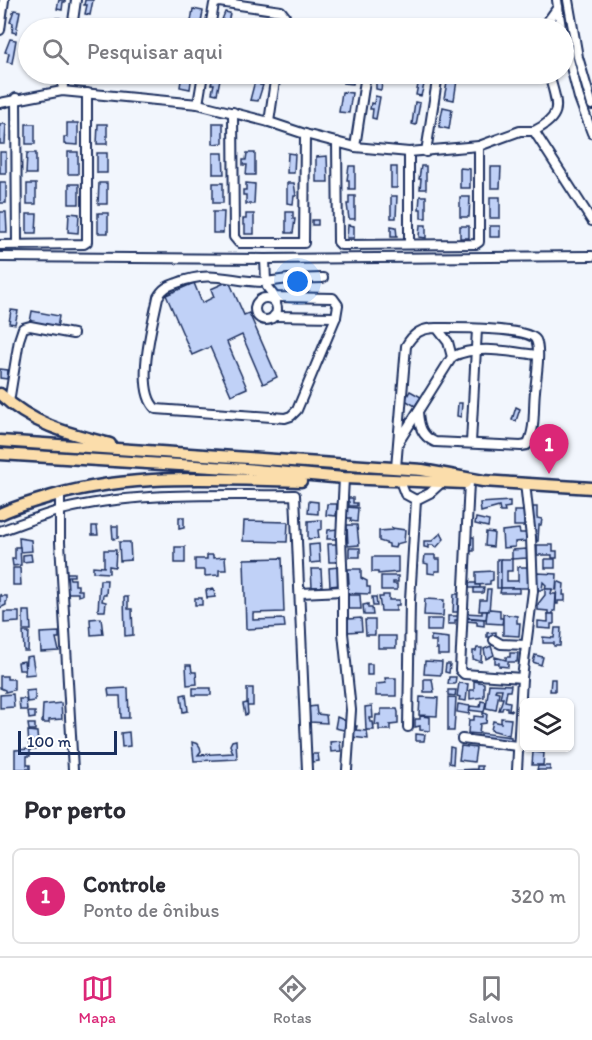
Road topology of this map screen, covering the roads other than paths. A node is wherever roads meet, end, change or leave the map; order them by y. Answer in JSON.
{"nodes":[{"id":1,"x":4,"y":0,"type":"edge"},
{"id":2,"x":76,"y":0,"type":"edge"},
{"id":3,"x":568,"y":0,"type":"edge"},
{"id":4,"x":558,"y":3,"type":"edge"},
{"id":5,"x":73,"y":18,"type":"edge"},
{"id":6,"x":212,"y":18,"type":"edge"},
{"id":7,"x":285,"y":18,"type":"edge"},
{"id":8,"x":550,"y":18,"type":"edge"},
{"id":9,"x":560,"y":18,"type":"edge"},
{"id":10,"x":571,"y":18,"type":"edge"},
{"id":11,"x":0,"y":30,"type":"edge"},
{"id":12,"x":574,"y":34,"type":"edge"},
{"id":13,"x":574,"y":77,"type":"edge"},
{"id":14,"x":63,"y":84,"type":"edge"},
{"id":15,"x":201,"y":84,"type":"edge"},
{"id":16,"x":275,"y":84,"type":"edge"},
{"id":17,"x":364,"y":84,"type":"edge"},
{"id":18,"x":436,"y":84,"type":"edge"},
{"id":19,"x":551,"y":84,"type":"edge"},
{"id":20,"x":62,"y":91,"type":"junction"},
{"id":21,"x":87,"y":93,"type":"junction"},
{"id":22,"x":16,"y":98,"type":"junction"},
{"id":23,"x":0,"y":103,"type":"edge"},
{"id":24,"x":198,"y":104,"type":"junction"},
{"id":25,"x":592,"y":105,"type":"edge"},
{"id":26,"x":233,"y":112,"type":"junction"},
{"id":27,"x":269,"y":122,"type":"junction"},
{"id":28,"x":590,"y":122,"type":"edge"},
{"id":29,"x":534,"y":131,"type":"junction"},
{"id":30,"x":592,"y":133,"type":"edge"},
{"id":31,"x":305,"y":134,"type":"junction"},
{"id":32,"x":337,"y":142,"type":"junction"},
{"id":33,"x":479,"y":146,"type":"junction"},
{"id":34,"x":355,"y":147,"type":"junction"},
{"id":35,"x":409,"y":152,"type":"junction"},
{"id":36,"x":426,"y":152,"type":"junction"},
{"id":37,"x":592,"y":222,"type":"edge"},
{"id":38,"x":409,"y":243,"type":"junction"},
{"id":39,"x":0,"y":244,"type":"edge"},
{"id":40,"x":17,"y":244,"type":"junction"},
{"id":41,"x":592,"y":256,"type":"edge"},
{"id":42,"x":0,"y":257,"type":"edge"},
{"id":43,"x":265,"y":259,"type":"junction"},
{"id":44,"x":323,"y":278,"type":"dead end"},
{"id":45,"x":266,"y":282,"type":"junction"},
{"id":46,"x":274,"y":299,"type":"junction"},
{"id":47,"x":274,"y":316,"type":"junction"},
{"id":48,"x":336,"y":317,"type":"junction"},
{"id":49,"x":437,"y":328,"type":"junction"},
{"id":50,"x":477,"y":329,"type":"junction"},
{"id":51,"x":73,"y":334,"type":"dead end"},
{"id":52,"x":475,"y":350,"type":"junction"},
{"id":53,"x":537,"y":355,"type":"junction"},
{"id":54,"x":452,"y":357,"type":"junction"},
{"id":55,"x":0,"y":394,"type":"edge"},
{"id":56,"x":9,"y":402,"type":"junction"},
{"id":57,"x":417,"y":412,"type":"junction"},
{"id":58,"x":0,"y":441,"type":"edge"},
{"id":59,"x":398,"y":442,"type":"junction"},
{"id":60,"x":471,"y":443,"type":"junction"},
{"id":61,"x":131,"y":450,"type":"junction"},
{"id":62,"x":0,"y":454,"type":"edge"},
{"id":63,"x":396,"y":468,"type":"junction"},
{"id":64,"x":342,"y":478,"type":"junction"},
{"id":65,"x":295,"y":481,"type":"junction"},
{"id":66,"x":400,"y":481,"type":"junction"},
{"id":67,"x":483,"y":481,"type":"junction"},
{"id":68,"x":441,"y":483,"type":"junction"},
{"id":69,"x":469,"y":483,"type":"junction"},
{"id":70,"x":525,"y":483,"type":"junction"},
{"id":71,"x":592,"y":488,"type":"edge"},
{"id":72,"x":60,"y":493,"type":"junction"},
{"id":73,"x":295,"y":495,"type":"junction"},
{"id":74,"x":416,"y":500,"type":"junction"},
{"id":75,"x":60,"y":510,"type":"junction"},
{"id":76,"x":0,"y":514,"type":"edge"},
{"id":77,"x":0,"y":531,"type":"edge"},
{"id":78,"x":343,"y":591,"type":"junction"},
{"id":79,"x":300,"y":593,"type":"junction"},
{"id":80,"x":494,"y":640,"type":"dead end"},
{"id":81,"x":526,"y":645,"type":"junction"},
{"id":82,"x":522,"y":678,"type":"junction"},
{"id":83,"x":408,"y":727,"type":"dead end"},
{"id":84,"x":462,"y":740,"type":"dead end"},
{"id":85,"x":518,"y":746,"type":"junction"},
{"id":86,"x":74,"y":770,"type":"edge"},
{"id":87,"x":307,"y":770,"type":"edge"},
{"id":88,"x":347,"y":770,"type":"edge"},
{"id":89,"x":517,"y":770,"type":"edge"}],
"edges":[{"from":1,"to":11,"type":"street"},
{"from":2,"to":5,"type":"street"},
{"from":3,"to":10,"type":"street"},
{"from":4,"to":8,"type":"street"},
{"from":4,"to":9,"type":"street"},
{"from":6,"to":7,"type":"street"},
{"from":12,"to":25,"type":"street"},
{"from":13,"to":28,"type":"street"},
{"from":14,"to":20,"type":"street"},
{"from":15,"to":24,"type":"street"},
{"from":16,"to":27,"type":"street"},
{"from":17,"to":34,"type":"street"},
{"from":18,"to":36,"type":"street"},
{"from":19,"to":29,"type":"street"},
{"from":20,"to":21,"type":"street"},
{"from":20,"to":22,"type":"street"},
{"from":21,"to":24,"type":"street"},
{"from":21,"to":40,"type":"street"},
{"from":22,"to":23,"type":"street"},
{"from":22,"to":40,"type":"street"},
{"from":24,"to":26,"type":"street"},
{"from":26,"to":27,"type":"street"},
{"from":26,"to":31,"type":"street"},
{"from":27,"to":31,"type":"street"},
{"from":28,"to":30,"type":"street"},
{"from":29,"to":33,"type":"street"},
{"from":29,"to":37,"type":"street"},
{"from":31,"to":32,"type":"street"},
{"from":32,"to":34,"type":"street"},
{"from":32,"to":38,"type":"street"},
{"from":33,"to":36,"type":"street"},
{"from":33,"to":38,"type":"street"},
{"from":34,"to":35,"type":"street"},
{"from":35,"to":36,"type":"street"},
{"from":35,"to":38,"type":"street"},
{"from":39,"to":40,"type":"street"},
{"from":41,"to":43,"type":"street"},
{"from":42,"to":43,"type":"street"},
{"from":43,"to":45,"type":"street"},
{"from":44,"to":45,"type":"street"},
{"from":45,"to":46,"type":"street"},
{"from":45,"to":48,"type":"street"},
{"from":46,"to":47,"type":"street"},
{"from":46,"to":47,"type":"street"},
{"from":46,"to":48,"type":"street"},
{"from":47,"to":48,"type":"street"},
{"from":49,"to":50,"type":"street"},
{"from":49,"to":54,"type":"street"},
{"from":49,"to":59,"type":"street"},
{"from":50,"to":52,"type":"street"},
{"from":50,"to":53,"type":"street"},
{"from":51,"to":56,"type":"street"},
{"from":52,"to":53,"type":"street"},
{"from":52,"to":54,"type":"street"},
{"from":52,"to":60,"type":"street"},
{"from":53,"to":60,"type":"street"},
{"from":54,"to":57,"type":"street"},
{"from":55,"to":56,"type":"highway"},
{"from":56,"to":61,"type":"highway"},
{"from":57,"to":59,"type":"street"},
{"from":57,"to":60,"type":"street"},
{"from":58,"to":61,"type":"highway"},
{"from":59,"to":63,"type":"street"},
{"from":61,"to":63,"type":"highway"},
{"from":62,"to":64,"type":"highway"},
{"from":63,"to":67,"type":"highway"},
{"from":64,"to":65,"type":"highway"},
{"from":64,"to":66,"type":"highway"},
{"from":64,"to":78,"type":"street"},
{"from":65,"to":72,"type":"highway"},
{"from":65,"to":73,"type":"street"},
{"from":66,"to":68,"type":"highway"},
{"from":66,"to":74,"type":"street"},
{"from":67,"to":69,"type":"highway"},
{"from":67,"to":70,"type":"highway"},
{"from":68,"to":69,"type":"highway"},
{"from":68,"to":74,"type":"street"},
{"from":69,"to":82,"type":"street"},
{"from":70,"to":71,"type":"highway"},
{"from":70,"to":81,"type":"street"},
{"from":72,"to":75,"type":"street"},
{"from":72,"to":76,"type":"highway"},
{"from":73,"to":75,"type":"street"},
{"from":73,"to":79,"type":"street"},
{"from":74,"to":83,"type":"street"},
{"from":75,"to":77,"type":"street"},
{"from":75,"to":86,"type":"street"},
{"from":78,"to":79,"type":"street"},
{"from":78,"to":88,"type":"street"},
{"from":79,"to":87,"type":"street"},
{"from":80,"to":81,"type":"street"},
{"from":81,"to":82,"type":"street"},
{"from":82,"to":85,"type":"street"},
{"from":84,"to":85,"type":"street"},
{"from":85,"to":89,"type":"street"}]}
